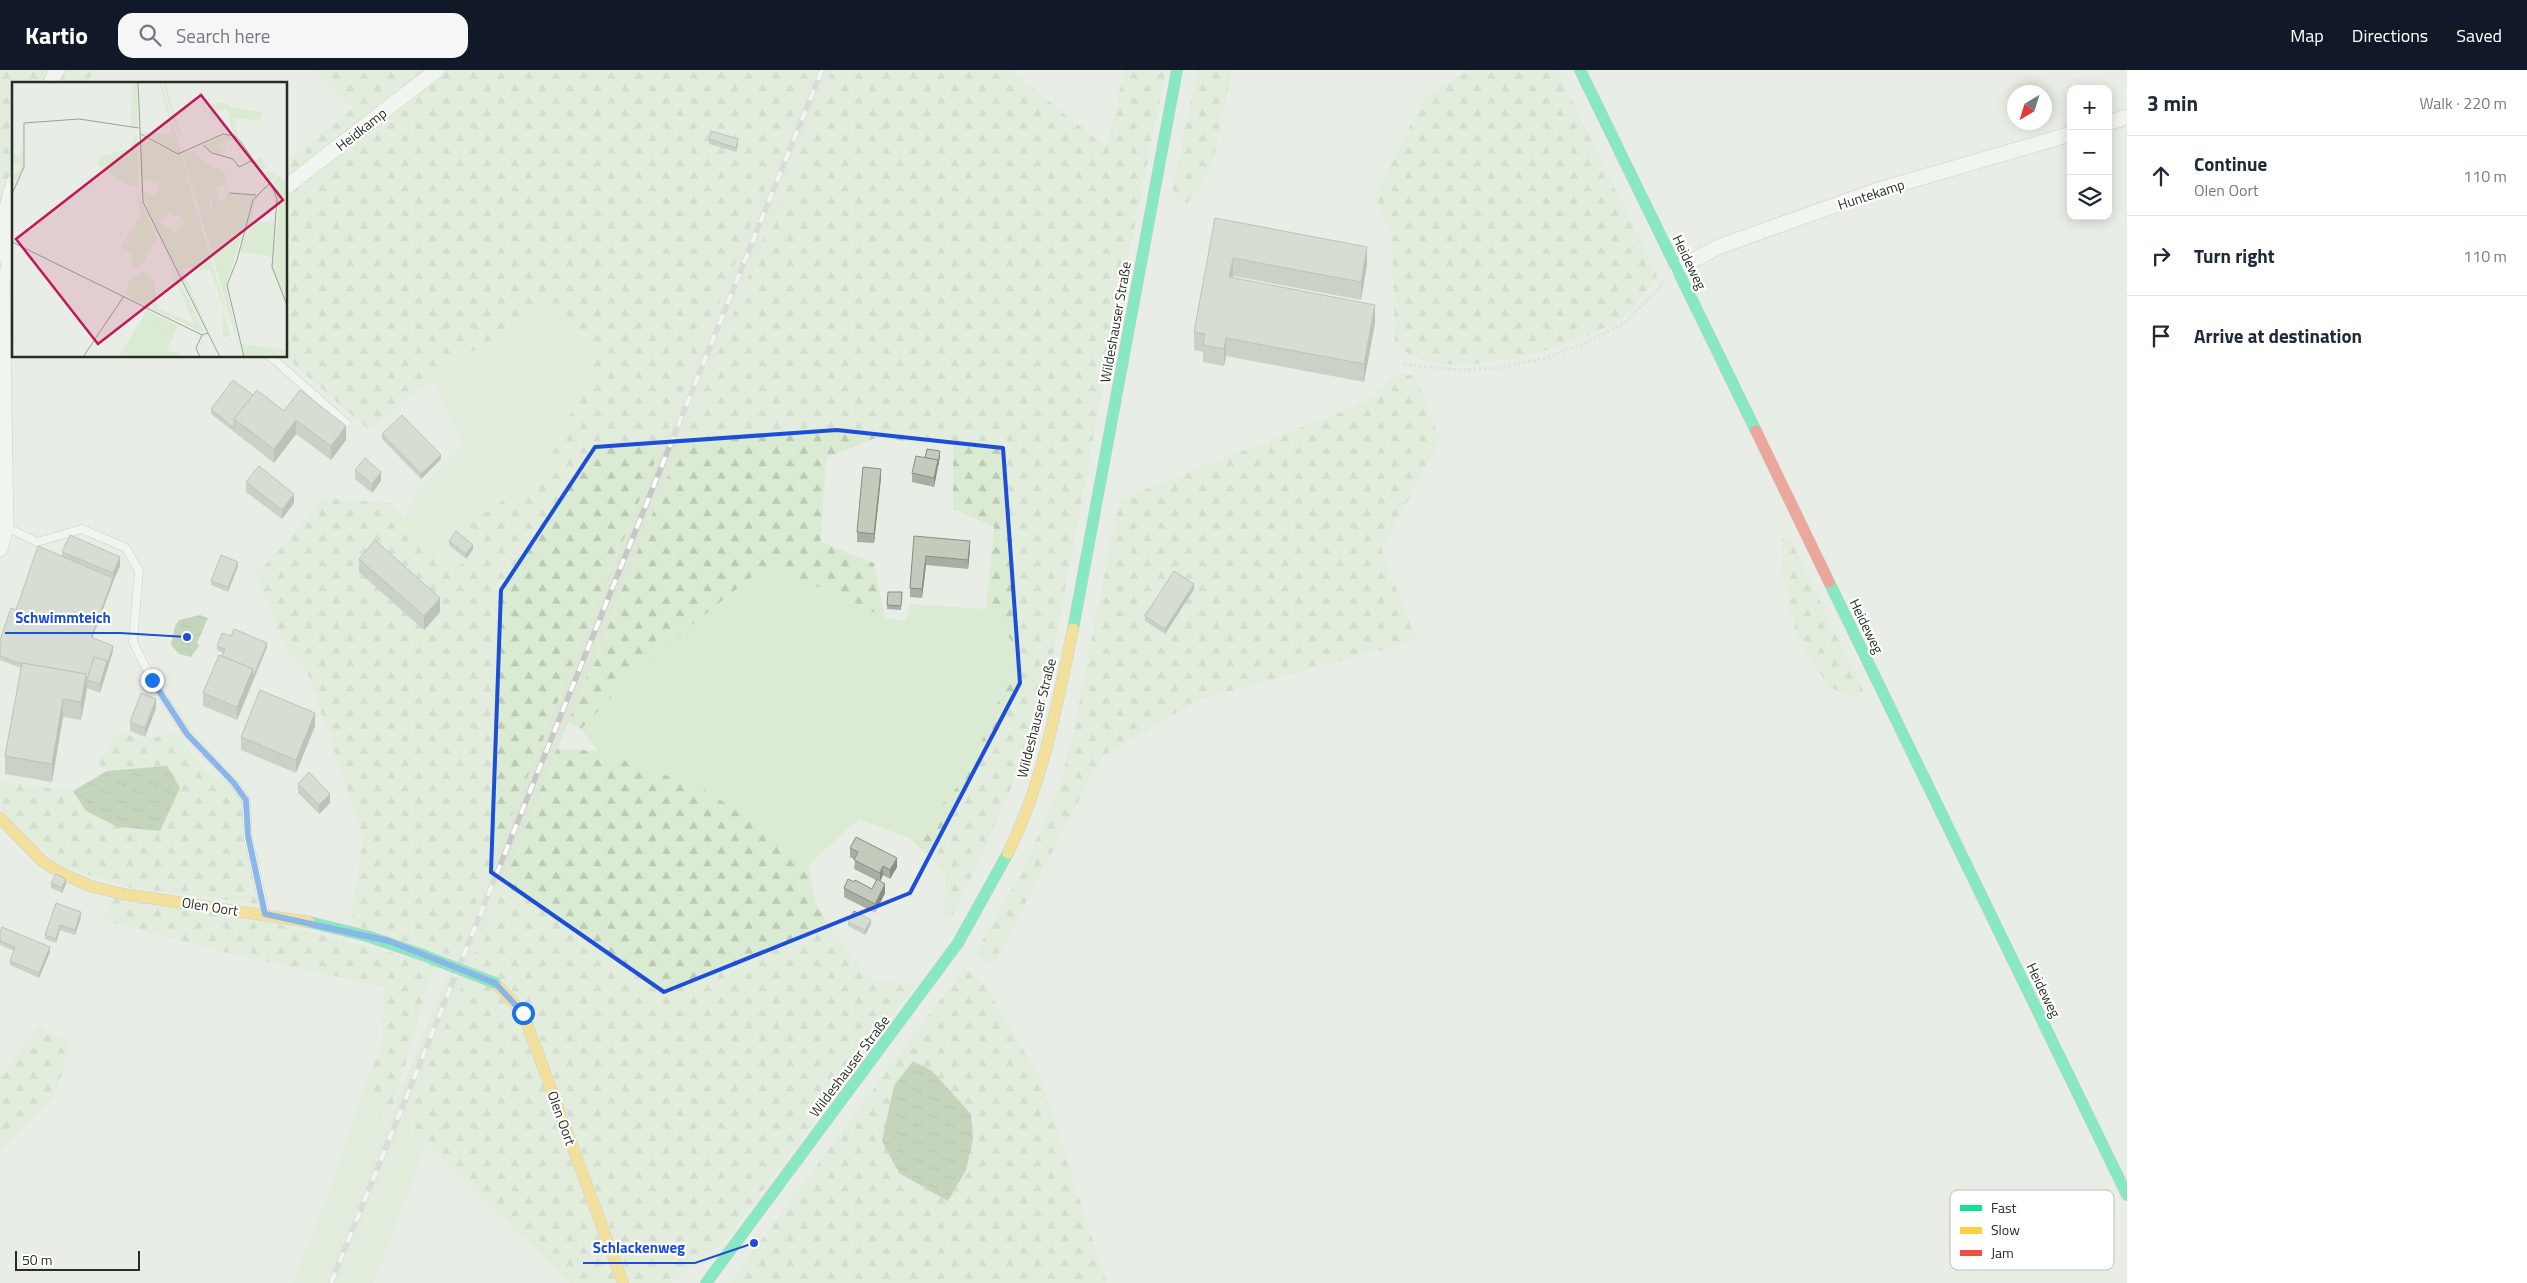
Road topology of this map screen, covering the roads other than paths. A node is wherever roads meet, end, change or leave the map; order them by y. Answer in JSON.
{"nodes":[{"id":1,"x":57,"y":70,"type":"edge"},
{"id":2,"x":436,"y":70,"type":"edge"},
{"id":3,"x":1177,"y":70,"type":"edge"},
{"id":4,"x":1580,"y":70,"type":"edge"},
{"id":5,"x":51,"y":82,"type":"edge"},
{"id":6,"x":2127,"y":117,"type":"edge"},
{"id":7,"x":2112,"y":121,"type":"edge"},
{"id":8,"x":2067,"y":135,"type":"edge"},
{"id":9,"x":288,"y":185,"type":"edge"},
{"id":10,"x":12,"y":187,"type":"edge"},
{"id":11,"x":12,"y":268,"type":"edge"},
{"id":12,"x":1677,"y":269,"type":"junction"},
{"id":13,"x":8,"y":316,"type":"edge"},
{"id":14,"x":272,"y":358,"type":"edge"},
{"id":15,"x":346,"y":422,"type":"dead end"},
{"id":16,"x":6,"y":527,"type":"junction"},
{"id":17,"x":0,"y":549,"type":"edge"},
{"id":18,"x":0,"y":818,"type":"edge"},
{"id":19,"x":265,"y":914,"type":"junction"},
{"id":20,"x":2127,"y":1195,"type":"edge"},
{"id":21,"x":623,"y":1283,"type":"edge"},
{"id":22,"x":706,"y":1283,"type":"edge"}],
"edges":[{"from":1,"to":5,"type":"street"},
{"from":2,"to":9,"type":"street","name":"Heidkamp"},
{"from":3,"to":22,"type":"street","name":"Wildeshauser Straße"},
{"from":4,"to":12,"type":"street","name":"Heideweg"},
{"from":6,"to":7,"type":"street"},
{"from":8,"to":12,"type":"street","name":"Huntekamp"},
{"from":10,"to":11,"type":"street"},
{"from":11,"to":13,"type":"street"},
{"from":12,"to":20,"type":"street","name":"Heideweg"},
{"from":13,"to":16,"type":"street"},
{"from":14,"to":15,"type":"lane"},
{"from":16,"to":17,"type":"street"},
{"from":16,"to":19,"type":"lane"},
{"from":18,"to":19,"type":"street","name":"Olen Oort"},
{"from":19,"to":21,"type":"street","name":"Olen Oort","bridge":true}]}
